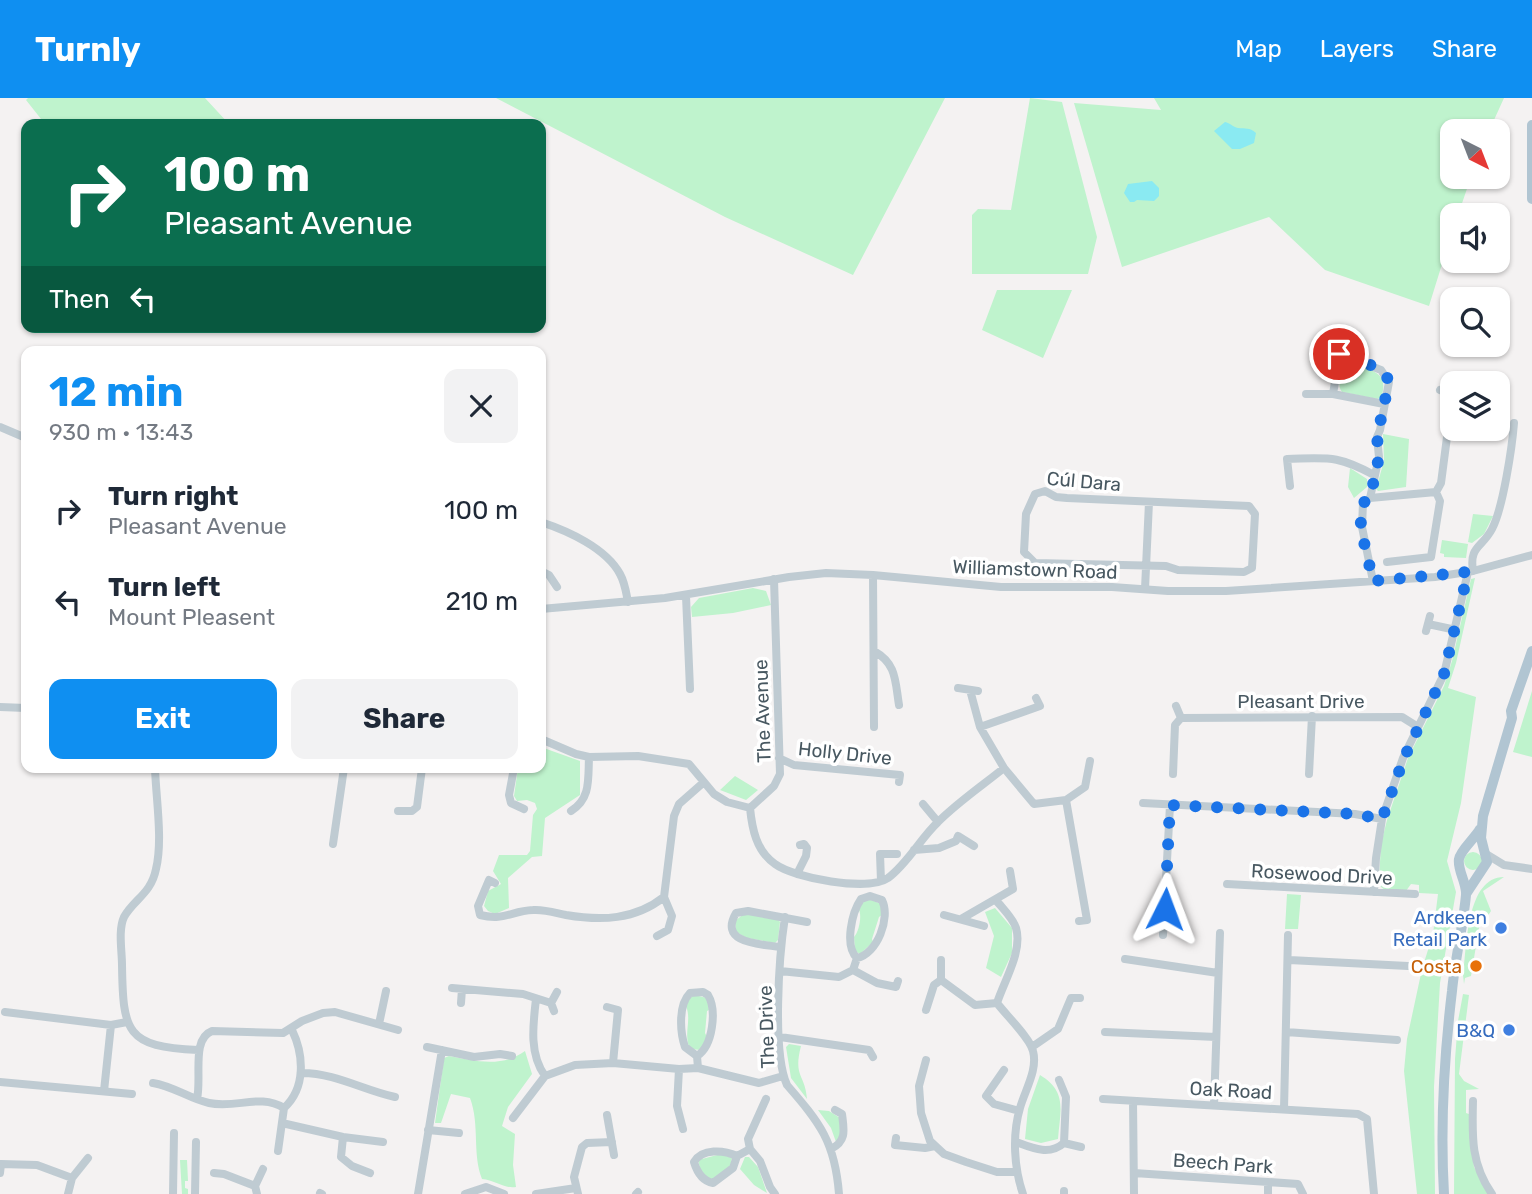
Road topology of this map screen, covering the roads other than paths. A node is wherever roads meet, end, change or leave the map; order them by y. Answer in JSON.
{"nodes":[{"id":1,"x":1532,"y":125,"type":"edge"},
{"id":2,"x":1532,"y":199,"type":"edge"},
{"id":3,"x":1342,"y":346,"type":"dead end"},
{"id":4,"x":1345,"y":356,"type":"junction"},
{"id":5,"x":1306,"y":394,"type":"dead end"},
{"id":6,"x":1334,"y":394,"type":"junction"},
{"id":7,"x":1384,"y":404,"type":"junction"},
{"id":8,"x":1514,"y":423,"type":"dead end"},
{"id":9,"x":0,"y":427,"type":"edge"},
{"id":10,"x":21,"y":436,"type":"edge"},
{"id":11,"x":1446,"y":441,"type":"edge"},
{"id":12,"x":1374,"y":475,"type":"junction"},
{"id":13,"x":1290,"y":486,"type":"dead end"},
{"id":14,"x":1437,"y":492,"type":"junction"},
{"id":15,"x":1370,"y":498,"type":"junction"},
{"id":16,"x":1149,"y":502,"type":"junction"},
{"id":17,"x":546,"y":524,"type":"edge"},
{"id":18,"x":1530,"y":555,"type":"edge"},
{"id":19,"x":1387,"y":562,"type":"dead end"},
{"id":20,"x":1146,"y":566,"type":"junction"},
{"id":21,"x":1471,"y":572,"type":"junction"},
{"id":22,"x":546,"y":574,"type":"edge"},
{"id":23,"x":873,"y":575,"type":"junction"},
{"id":24,"x":774,"y":579,"type":"junction"},
{"id":25,"x":1373,"y":581,"type":"junction"},
{"id":26,"x":557,"y":587,"type":"dead end"},
{"id":27,"x":1145,"y":589,"type":"junction"},
{"id":28,"x":686,"y":596,"type":"junction"},
{"id":29,"x":628,"y":602,"type":"junction"},
{"id":30,"x":546,"y":608,"type":"edge"},
{"id":31,"x":1428,"y":624,"type":"dead end"},
{"id":32,"x":1455,"y":630,"type":"junction"},
{"id":33,"x":874,"y":651,"type":"junction"},
{"id":34,"x":1532,"y":652,"type":"edge"},
{"id":35,"x":958,"y":688,"type":"dead end"},
{"id":36,"x":690,"y":689,"type":"dead end"},
{"id":37,"x":1036,"y":698,"type":"dead end"},
{"id":38,"x":899,"y":705,"type":"dead end"},
{"id":39,"x":1176,"y":706,"type":"dead end"},
{"id":40,"x":0,"y":707,"type":"edge"},
{"id":41,"x":21,"y":708,"type":"edge"},
{"id":42,"x":1312,"y":716,"type":"junction"},
{"id":43,"x":1181,"y":718,"type":"junction"},
{"id":44,"x":874,"y":727,"type":"dead end"},
{"id":45,"x":980,"y":727,"type":"junction"},
{"id":46,"x":1418,"y":727,"type":"junction"},
{"id":47,"x":546,"y":741,"type":"edge"},
{"id":48,"x":589,"y":757,"type":"junction"},
{"id":49,"x":779,"y":758,"type":"junction"},
{"id":50,"x":1090,"y":761,"type":"dead end"},
{"id":51,"x":1004,"y":768,"type":"junction"},
{"id":52,"x":155,"y":773,"type":"edge"},
{"id":53,"x":343,"y":773,"type":"edge"},
{"id":54,"x":421,"y":773,"type":"edge"},
{"id":55,"x":512,"y":773,"type":"edge"},
{"id":56,"x":1173,"y":774,"type":"dead end"},
{"id":57,"x":1310,"y":774,"type":"dead end"},
{"id":58,"x":704,"y":782,"type":"junction"},
{"id":59,"x":898,"y":782,"type":"dead end"},
{"id":60,"x":1066,"y":800,"type":"junction"},
{"id":61,"x":1143,"y":803,"type":"dead end"},
{"id":62,"x":923,"y":804,"type":"dead end"},
{"id":63,"x":1170,"y":805,"type":"junction"},
{"id":64,"x":750,"y":808,"type":"junction"},
{"id":65,"x":524,"y":809,"type":"dead end"},
{"id":66,"x":398,"y":811,"type":"dead end"},
{"id":67,"x":571,"y":811,"type":"dead end"},
{"id":68,"x":1382,"y":819,"type":"junction"},
{"id":69,"x":938,"y":821,"type":"junction"},
{"id":70,"x":1480,"y":829,"type":"junction"},
{"id":71,"x":333,"y":844,"type":"dead end"},
{"id":72,"x":800,"y":845,"type":"dead end"},
{"id":73,"x":974,"y":846,"type":"dead end"},
{"id":74,"x":1464,"y":849,"type":"junction"},
{"id":75,"x":914,"y":850,"type":"junction"},
{"id":76,"x":897,"y":854,"type":"dead end"},
{"id":77,"x":1486,"y":854,"type":"junction"},
{"id":78,"x":1504,"y":865,"type":"junction"},
{"id":79,"x":1531,"y":868,"type":"edge"},
{"id":80,"x":1461,"y":869,"type":"junction"},
{"id":81,"x":1010,"y":871,"type":"dead end"},
{"id":82,"x":1483,"y":871,"type":"junction"},
{"id":83,"x":797,"y":874,"type":"junction"},
{"id":84,"x":881,"y":881,"type":"junction"},
{"id":85,"x":495,"y":883,"type":"dead end"},
{"id":86,"x":1227,"y":884,"type":"dead end"},
{"id":87,"x":1374,"y":892,"type":"junction"},
{"id":88,"x":1415,"y":894,"type":"dead end"},
{"id":89,"x":1466,"y":894,"type":"junction"},
{"id":90,"x":664,"y":897,"type":"junction"},
{"id":91,"x":996,"y":900,"type":"junction"},
{"id":92,"x":944,"y":915,"type":"dead end"},
{"id":93,"x":785,"y":917,"type":"junction"},
{"id":94,"x":961,"y":919,"type":"junction"},
{"id":95,"x":1079,"y":921,"type":"dead end"},
{"id":96,"x":807,"y":922,"type":"dead end"},
{"id":97,"x":984,"y":926,"type":"dead end"},
{"id":98,"x":1220,"y":933,"type":"dead end"},
{"id":99,"x":1164,"y":935,"type":"dead end"},
{"id":100,"x":1288,"y":935,"type":"dead end"},
{"id":101,"x":657,"y":936,"type":"dead end"},
{"id":102,"x":780,"y":947,"type":"junction"},
{"id":103,"x":858,"y":958,"type":"junction"},
{"id":104,"x":1125,"y":959,"type":"dead end"},
{"id":105,"x":942,"y":960,"type":"dead end"},
{"id":106,"x":1289,"y":960,"type":"junction"},
{"id":107,"x":1408,"y":966,"type":"dead end"},
{"id":108,"x":853,"y":970,"type":"junction"},
{"id":109,"x":780,"y":971,"type":"junction"},
{"id":110,"x":1218,"y":973,"type":"junction"},
{"id":111,"x":941,"y":979,"type":"junction"},
{"id":112,"x":898,"y":981,"type":"dead end"},
{"id":113,"x":386,"y":991,"type":"dead end"},
{"id":114,"x":557,"y":992,"type":"dead end"},
{"id":115,"x":1080,"y":998,"type":"dead end"},
{"id":116,"x":536,"y":999,"type":"junction"},
{"id":117,"x":461,"y":1003,"type":"dead end"},
{"id":118,"x":997,"y":1003,"type":"junction"},
{"id":119,"x":607,"y":1007,"type":"dead end"},
{"id":120,"x":926,"y":1010,"type":"dead end"},
{"id":121,"x":5,"y":1012,"type":"dead end"},
{"id":122,"x":127,"y":1021,"type":"junction"},
{"id":123,"x":379,"y":1024,"type":"junction"},
{"id":124,"x":111,"y":1025,"type":"junction"},
{"id":125,"x":292,"y":1030,"type":"junction"},
{"id":126,"x":398,"y":1030,"type":"dead end"},
{"id":127,"x":1105,"y":1032,"type":"dead end"},
{"id":128,"x":1286,"y":1032,"type":"junction"},
{"id":129,"x":780,"y":1037,"type":"junction"},
{"id":130,"x":1216,"y":1037,"type":"junction"},
{"id":131,"x":1397,"y":1040,"type":"dead end"},
{"id":132,"x":427,"y":1047,"type":"dead end"},
{"id":133,"x":1032,"y":1047,"type":"junction"},
{"id":134,"x":198,"y":1050,"type":"junction"},
{"id":135,"x":873,"y":1050,"type":"dead end"},
{"id":136,"x":442,"y":1051,"type":"junction"},
{"id":137,"x":512,"y":1056,"type":"dead end"},
{"id":138,"x":697,"y":1056,"type":"junction"},
{"id":139,"x":926,"y":1060,"type":"dead end"},
{"id":140,"x":612,"y":1063,"type":"junction"},
{"id":141,"x":698,"y":1068,"type":"junction"},
{"id":142,"x":679,"y":1069,"type":"junction"},
{"id":143,"x":1004,"y":1070,"type":"dead end"},
{"id":144,"x":302,"y":1073,"type":"junction"},
{"id":145,"x":545,"y":1076,"type":"junction"},
{"id":146,"x":783,"y":1076,"type":"junction"},
{"id":147,"x":1059,"y":1080,"type":"dead end"},
{"id":148,"x":0,"y":1082,"type":"edge"},
{"id":149,"x":153,"y":1083,"type":"dead end"},
{"id":150,"x":104,"y":1091,"type":"junction"},
{"id":151,"x":130,"y":1092,"type":"dead end"},
{"id":152,"x":395,"y":1097,"type":"dead end"},
{"id":153,"x":197,"y":1099,"type":"junction"},
{"id":154,"x":766,"y":1099,"type":"dead end"},
{"id":155,"x":1103,"y":1100,"type":"dead end"},
{"id":156,"x":1133,"y":1101,"type":"junction"},
{"id":157,"x":1473,"y":1101,"type":"dead end"},
{"id":158,"x":1213,"y":1105,"type":"junction"},
{"id":159,"x":284,"y":1108,"type":"junction"},
{"id":160,"x":1284,"y":1109,"type":"junction"},
{"id":161,"x":841,"y":1110,"type":"dead end"},
{"id":162,"x":1019,"y":1111,"type":"junction"},
{"id":163,"x":607,"y":1115,"type":"dead end"},
{"id":164,"x":513,"y":1118,"type":"dead end"},
{"id":165,"x":282,"y":1123,"type":"junction"},
{"id":166,"x":683,"y":1129,"type":"dead end"},
{"id":167,"x":428,"y":1130,"type":"junction"},
{"id":168,"x":174,"y":1133,"type":"dead end"},
{"id":169,"x":458,"y":1133,"type":"dead end"},
{"id":170,"x":343,"y":1137,"type":"junction"},
{"id":171,"x":896,"y":1138,"type":"dead end"},
{"id":172,"x":196,"y":1142,"type":"dead end"},
{"id":173,"x":383,"y":1142,"type":"dead end"},
{"id":174,"x":612,"y":1142,"type":"junction"},
{"id":175,"x":1016,"y":1142,"type":"junction"},
{"id":176,"x":1064,"y":1143,"type":"junction"},
{"id":177,"x":935,"y":1146,"type":"junction"},
{"id":178,"x":1082,"y":1147,"type":"dead end"},
{"id":179,"x":750,"y":1149,"type":"junction"},
{"id":180,"x":831,"y":1149,"type":"junction"},
{"id":181,"x":278,"y":1151,"type":"dead end"},
{"id":182,"x":614,"y":1155,"type":"dead end"},
{"id":183,"x":737,"y":1156,"type":"junction"},
{"id":184,"x":88,"y":1158,"type":"dead end"},
{"id":185,"x":263,"y":1169,"type":"dead end"},
{"id":186,"x":1016,"y":1172,"type":"junction"},
{"id":187,"x":0,"y":1173,"type":"edge"},
{"id":188,"x":214,"y":1173,"type":"dead end"},
{"id":189,"x":370,"y":1173,"type":"dead end"},
{"id":190,"x":1134,"y":1174,"type":"junction"},
{"id":191,"x":72,"y":1178,"type":"junction"},
{"id":192,"x":1268,"y":1182,"type":"junction"},
{"id":193,"x":256,"y":1190,"type":"edge"},
{"id":194,"x":577,"y":1191,"type":"edge"},
{"id":195,"x":68,"y":1194,"type":"edge"},
{"id":196,"x":173,"y":1194,"type":"edge"},
{"id":197,"x":195,"y":1194,"type":"edge"},
{"id":198,"x":418,"y":1194,"type":"edge"},
{"id":199,"x":465,"y":1194,"type":"edge"},
{"id":200,"x":503,"y":1194,"type":"edge"},
{"id":201,"x":536,"y":1194,"type":"edge"},
{"id":202,"x":775,"y":1194,"type":"edge"},
{"id":203,"x":839,"y":1194,"type":"edge"},
{"id":204,"x":1023,"y":1194,"type":"edge"},
{"id":205,"x":1134,"y":1194,"type":"edge"},
{"id":206,"x":1268,"y":1194,"type":"edge"},
{"id":207,"x":1303,"y":1194,"type":"edge"},
{"id":208,"x":1374,"y":1194,"type":"edge"},
{"id":209,"x":1444,"y":1194,"type":"edge"},
{"id":210,"x":1492,"y":1194,"type":"edge"}],
"edges":[{"from":1,"to":2,"type":"main road"},
{"from":3,"to":4,"type":"street"},
{"from":4,"to":6,"type":"street"},
{"from":4,"to":7,"type":"street"},
{"from":5,"to":6,"type":"street"},
{"from":6,"to":7,"type":"street"},
{"from":7,"to":12,"type":"street"},
{"from":8,"to":21,"type":"street"},
{"from":9,"to":10,"type":"street"},
{"from":11,"to":14,"type":"street"},
{"from":12,"to":13,"type":"street"},
{"from":12,"to":15,"type":"street"},
{"from":14,"to":15,"type":"street"},
{"from":14,"to":19,"type":"street"},
{"from":15,"to":25,"type":"street"},
{"from":16,"to":20,"type":"street"},
{"from":16,"to":20,"type":"street","name":"Cúl Dara"},
{"from":16,"to":20,"type":"street","name":"Cúl Dara"},
{"from":17,"to":29,"type":"street"},
{"from":18,"to":21,"type":"street","name":"Williamstown Road"},
{"from":20,"to":27,"type":"street"},
{"from":21,"to":25,"type":"street","name":"Williamstown Road"},
{"from":21,"to":32,"type":"street"},
{"from":22,"to":26,"type":"street"},
{"from":23,"to":24,"type":"street","name":"Williamstown Road"},
{"from":23,"to":27,"type":"street","name":"Williamstown Road"},
{"from":23,"to":33,"type":"street"},
{"from":24,"to":28,"type":"street","name":"Williamstown Road"},
{"from":24,"to":49,"type":"street","name":"The Avenue"},
{"from":25,"to":27,"type":"street","name":"Williamstown Road"},
{"from":28,"to":29,"type":"street","name":"Williamstown Road"},
{"from":28,"to":36,"type":"street"},
{"from":29,"to":30,"type":"street","name":"Williamstown Road"},
{"from":31,"to":32,"type":"street"},
{"from":32,"to":46,"type":"street"},
{"from":33,"to":38,"type":"street"},
{"from":33,"to":44,"type":"street"},
{"from":34,"to":70,"type":"main road"},
{"from":35,"to":45,"type":"street"},
{"from":37,"to":45,"type":"street"},
{"from":39,"to":43,"type":"street"},
{"from":40,"to":41,"type":"street"},
{"from":42,"to":43,"type":"street","name":"Pleasant Drive"},
{"from":42,"to":46,"type":"street","name":"Pleasant Drive"},
{"from":42,"to":57,"type":"street"},
{"from":43,"to":56,"type":"street"},
{"from":45,"to":51,"type":"street"},
{"from":46,"to":68,"type":"street"},
{"from":47,"to":48,"type":"street"},
{"from":48,"to":58,"type":"street"},
{"from":48,"to":67,"type":"street"},
{"from":49,"to":59,"type":"street","name":"Holly Drive"},
{"from":49,"to":64,"type":"street","name":"The Avenue"},
{"from":50,"to":60,"type":"street"},
{"from":51,"to":60,"type":"street"},
{"from":51,"to":69,"type":"street"},
{"from":52,"to":122,"type":"street"},
{"from":53,"to":71,"type":"street"},
{"from":54,"to":66,"type":"street"},
{"from":55,"to":65,"type":"street"},
{"from":58,"to":64,"type":"street"},
{"from":58,"to":90,"type":"street"},
{"from":60,"to":95,"type":"street"},
{"from":61,"to":63,"type":"street"},
{"from":62,"to":69,"type":"street"},
{"from":63,"to":68,"type":"street"},
{"from":63,"to":99,"type":"street"},
{"from":64,"to":83,"type":"street"},
{"from":68,"to":87,"type":"street"},
{"from":69,"to":75,"type":"street"},
{"from":70,"to":74,"type":"main road"},
{"from":70,"to":77,"type":"main road"},
{"from":72,"to":83,"type":"street"},
{"from":73,"to":75,"type":"street"},
{"from":74,"to":77,"type":"main road"},
{"from":74,"to":80,"type":"main road"},
{"from":75,"to":84,"type":"street"},
{"from":76,"to":84,"type":"street"},
{"from":77,"to":78,"type":"street"},
{"from":77,"to":82,"type":"main road"},
{"from":78,"to":79,"type":"street"},
{"from":78,"to":82,"type":"street"},
{"from":80,"to":82,"type":"main road"},
{"from":80,"to":89,"type":"main road"},
{"from":81,"to":91,"type":"street"},
{"from":82,"to":89,"type":"main road"},
{"from":83,"to":84,"type":"street"},
{"from":85,"to":90,"type":"street"},
{"from":86,"to":87,"type":"street","name":"Rosewood Drive"},
{"from":87,"to":88,"type":"street","name":"Rosewood Drive"},
{"from":89,"to":209,"type":"main road"},
{"from":90,"to":101,"type":"street"},
{"from":91,"to":94,"type":"street"},
{"from":91,"to":118,"type":"street"},
{"from":92,"to":94,"type":"street"},
{"from":93,"to":96,"type":"street"},
{"from":93,"to":102,"type":"street","name":"The Drive"},
{"from":93,"to":102,"type":"street"},
{"from":94,"to":97,"type":"street"},
{"from":98,"to":110,"type":"street"},
{"from":100,"to":106,"type":"street"},
{"from":102,"to":109,"type":"street","name":"The Drive"},
{"from":103,"to":103,"type":"street"},
{"from":103,"to":108,"type":"street"},
{"from":104,"to":110,"type":"street"},
{"from":105,"to":111,"type":"street"},
{"from":106,"to":107,"type":"street"},
{"from":106,"to":128,"type":"street"},
{"from":108,"to":109,"type":"street"},
{"from":108,"to":112,"type":"street"},
{"from":109,"to":129,"type":"street","name":"The Drive"},
{"from":110,"to":130,"type":"street"},
{"from":111,"to":118,"type":"street"},
{"from":111,"to":120,"type":"street"},
{"from":113,"to":123,"type":"street"},
{"from":114,"to":116,"type":"street"},
{"from":115,"to":133,"type":"street"},
{"from":116,"to":117,"type":"street"},
{"from":116,"to":145,"type":"street"},
{"from":118,"to":133,"type":"street"},
{"from":119,"to":140,"type":"street"},
{"from":121,"to":124,"type":"street"},
{"from":122,"to":124,"type":"street"},
{"from":122,"to":134,"type":"street"},
{"from":123,"to":125,"type":"street"},
{"from":123,"to":126,"type":"street"},
{"from":124,"to":150,"type":"street"},
{"from":125,"to":134,"type":"street"},
{"from":125,"to":144,"type":"street"},
{"from":127,"to":130,"type":"street"},
{"from":128,"to":131,"type":"street"},
{"from":128,"to":160,"type":"street"},
{"from":129,"to":135,"type":"street"},
{"from":129,"to":146,"type":"street","name":"The Drive"},
{"from":130,"to":158,"type":"street"},
{"from":132,"to":136,"type":"street"},
{"from":133,"to":162,"type":"street"},
{"from":134,"to":153,"type":"street"},
{"from":136,"to":137,"type":"street"},
{"from":136,"to":167,"type":"street"},
{"from":138,"to":138,"type":"street"},
{"from":138,"to":141,"type":"street"},
{"from":139,"to":177,"type":"street"},
{"from":140,"to":142,"type":"street"},
{"from":140,"to":145,"type":"street"},
{"from":141,"to":142,"type":"street"},
{"from":141,"to":146,"type":"street"},
{"from":142,"to":166,"type":"street"},
{"from":143,"to":162,"type":"street"},
{"from":144,"to":152,"type":"street"},
{"from":144,"to":159,"type":"street"},
{"from":145,"to":164,"type":"street"},
{"from":146,"to":180,"type":"street","name":"The Drive"},
{"from":147,"to":176,"type":"street"},
{"from":148,"to":150,"type":"street"},
{"from":149,"to":153,"type":"street"},
{"from":150,"to":151,"type":"street"},
{"from":153,"to":159,"type":"street"},
{"from":154,"to":179,"type":"street"},
{"from":155,"to":156,"type":"street","name":"Oak Road"},
{"from":156,"to":158,"type":"street","name":"Oak Road"},
{"from":156,"to":190,"type":"street"},
{"from":157,"to":210,"type":"street"},
{"from":158,"to":160,"type":"street","name":"Oak Road"},
{"from":159,"to":165,"type":"street"},
{"from":160,"to":208,"type":"street","name":"Oak Road"},
{"from":161,"to":180,"type":"street"},
{"from":162,"to":175,"type":"street"},
{"from":163,"to":174,"type":"street"},
{"from":165,"to":170,"type":"street"},
{"from":165,"to":181,"type":"street"},
{"from":167,"to":169,"type":"street"},
{"from":167,"to":198,"type":"street"},
{"from":168,"to":196,"type":"street"},
{"from":170,"to":173,"type":"street"},
{"from":170,"to":189,"type":"street"},
{"from":171,"to":177,"type":"street"},
{"from":172,"to":197,"type":"street"},
{"from":174,"to":182,"type":"street"},
{"from":174,"to":194,"type":"street"},
{"from":175,"to":176,"type":"street"},
{"from":175,"to":186,"type":"street"},
{"from":176,"to":178,"type":"street"},
{"from":177,"to":186,"type":"street"},
{"from":179,"to":183,"type":"street"},
{"from":179,"to":202,"type":"street"},
{"from":180,"to":203,"type":"street","name":"The Drive"},
{"from":183,"to":183,"type":"street"},
{"from":184,"to":191,"type":"street"},
{"from":185,"to":193,"type":"street"},
{"from":186,"to":204,"type":"street"},
{"from":187,"to":191,"type":"street"},
{"from":188,"to":193,"type":"street"},
{"from":190,"to":192,"type":"street","name":"Beech Park"},
{"from":190,"to":205,"type":"street"},
{"from":191,"to":195,"type":"street"},
{"from":192,"to":206,"type":"street"},
{"from":192,"to":207,"type":"street","name":"Beech Park"},
{"from":194,"to":201,"type":"street"},
{"from":199,"to":200,"type":"street"}]}
